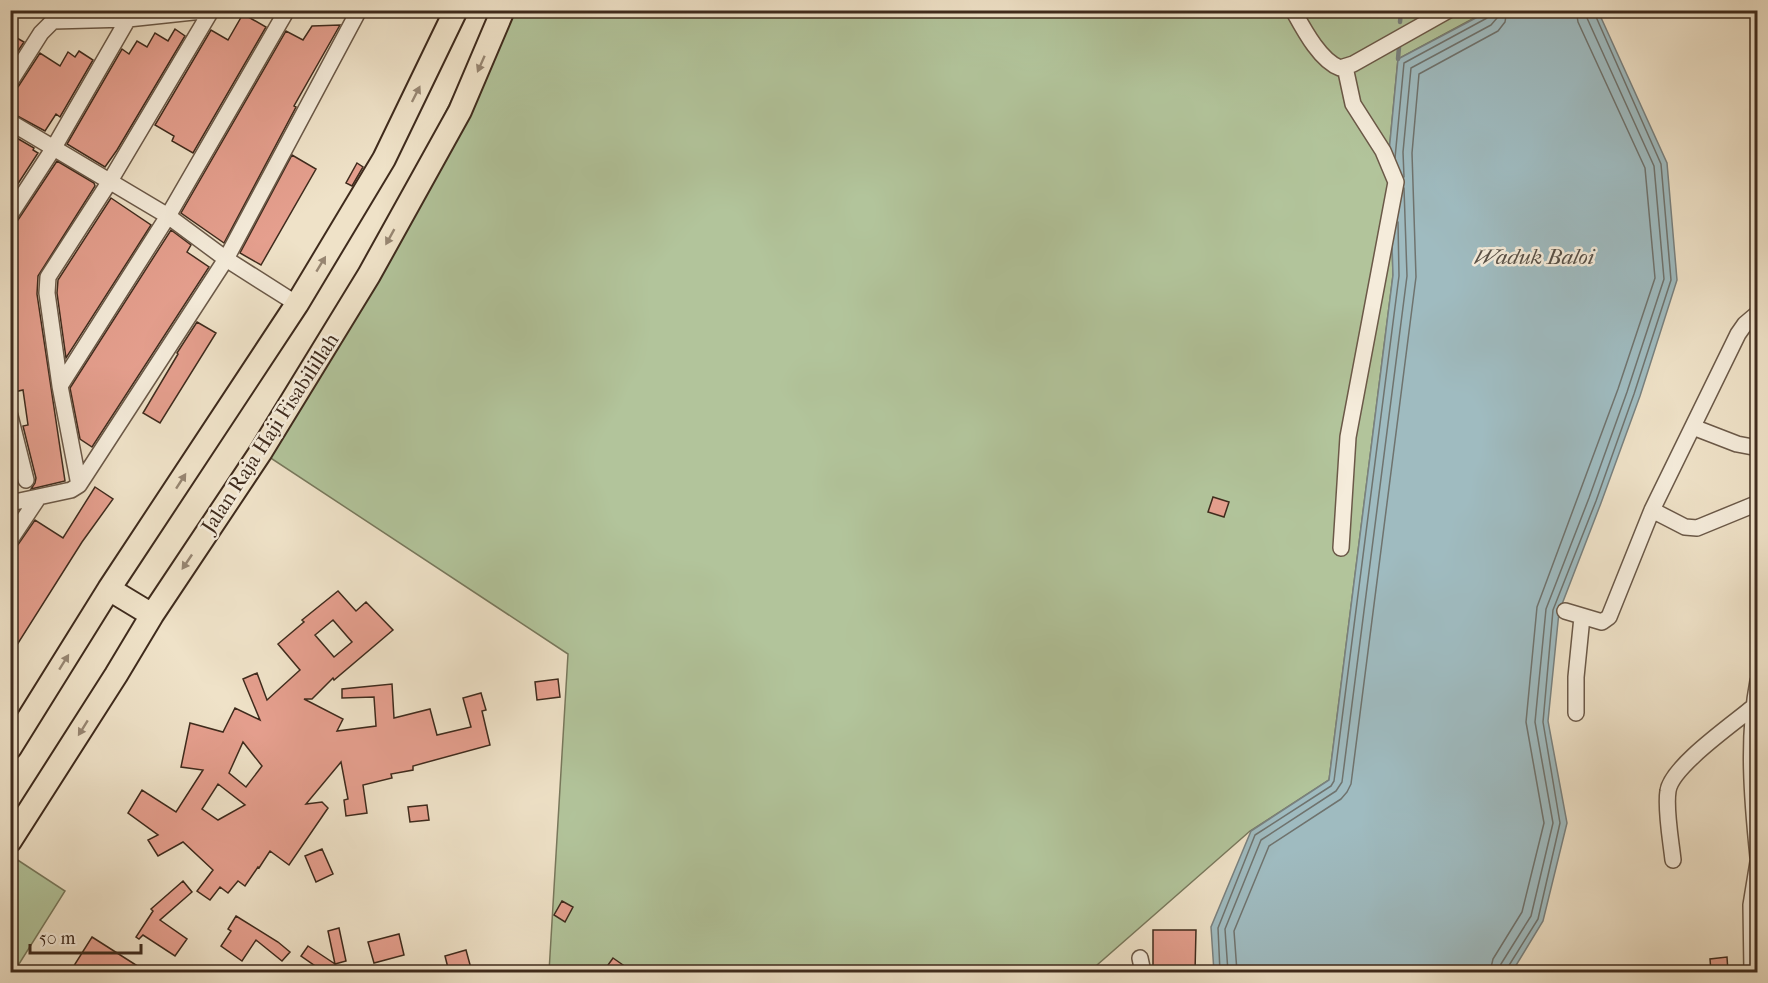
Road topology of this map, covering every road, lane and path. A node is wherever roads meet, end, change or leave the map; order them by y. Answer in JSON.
{"nodes":[{"id":1,"x":287,"y":10,"type":"edge"},
{"id":2,"x":360,"y":10,"type":"edge"},
{"id":3,"x":456,"y":10,"type":"edge"},
{"id":4,"x":503,"y":10,"type":"edge"},
{"id":5,"x":1293,"y":10,"type":"edge"},
{"id":6,"x":1449,"y":10,"type":"edge"},
{"id":7,"x":212,"y":11,"type":"edge"},
{"id":8,"x":128,"y":19,"type":"junction"},
{"id":9,"x":1345,"y":67,"type":"junction"},
{"id":10,"x":10,"y":82,"type":"edge"},
{"id":11,"x":10,"y":122,"type":"edge"},
{"id":12,"x":53,"y":149,"type":"junction"},
{"id":13,"x":110,"y":181,"type":"junction"},
{"id":14,"x":10,"y":215,"type":"edge"},
{"id":15,"x":168,"y":216,"type":"junction"},
{"id":16,"x":226,"y":259,"type":"junction"},
{"id":17,"x":297,"y":304,"type":"junction"},
{"id":18,"x":1758,"y":313,"type":"edge"},
{"id":19,"x":60,"y":386,"type":"junction"},
{"id":20,"x":11,"y":421,"type":"edge"},
{"id":21,"x":1693,"y":427,"type":"junction"},
{"id":22,"x":1758,"y":448,"type":"edge"},
{"id":23,"x":26,"y":480,"type":"dead end"},
{"id":24,"x":80,"y":485,"type":"junction"},
{"id":25,"x":38,"y":498,"type":"junction"},
{"id":26,"x":10,"y":503,"type":"edge"},
{"id":27,"x":1758,"y":503,"type":"edge"},
{"id":28,"x":1652,"y":510,"type":"junction"},
{"id":29,"x":10,"y":540,"type":"edge"},
{"id":30,"x":1341,"y":548,"type":"dead end"},
{"id":31,"x":109,"y":589,"type":"junction"},
{"id":32,"x":1565,"y":611,"type":"dead end"},
{"id":33,"x":152,"y":615,"type":"junction"},
{"id":34,"x":1582,"y":617,"type":"junction"},
{"id":35,"x":1758,"y":681,"type":"edge"},
{"id":36,"x":1752,"y":708,"type":"junction"},
{"id":37,"x":1576,"y":713,"type":"dead end"},
{"id":38,"x":10,"y":747,"type":"edge"},
{"id":39,"x":10,"y":841,"type":"edge"},
{"id":40,"x":1758,"y":856,"type":"edge"},
{"id":41,"x":1673,"y":860,"type":"dead end"},
{"id":42,"x":1758,"y":862,"type":"edge"},
{"id":43,"x":1754,"y":906,"type":"edge"},
{"id":44,"x":1752,"y":972,"type":"edge"}],
"edges":[{"from":1,"to":15,"type":"street"},
{"from":2,"to":16,"type":"street"},
{"from":17,"to":3,"type":"main road","one_way":true},
{"from":4,"to":33,"type":"main road","name":"Jalan Raja Haji Fisabilillah","one_way":true},
{"from":5,"to":9,"type":"street"},
{"from":6,"to":9,"type":"street"},
{"from":7,"to":8,"type":"street"},
{"from":7,"to":13,"type":"street"},
{"from":8,"to":10,"type":"street"},
{"from":8,"to":12,"type":"street"},
{"from":9,"to":30,"type":"street"},
{"from":11,"to":12,"type":"street"},
{"from":12,"to":13,"type":"street"},
{"from":12,"to":14,"type":"street"},
{"from":13,"to":15,"type":"street"},
{"from":13,"to":19,"type":"street"},
{"from":15,"to":16,"type":"street"},
{"from":15,"to":19,"type":"street"},
{"from":16,"to":17,"type":"street"},
{"from":16,"to":24,"type":"street"},
{"from":31,"to":17,"type":"main road","one_way":true},
{"from":18,"to":21,"type":"street"},
{"from":19,"to":24,"type":"street"},
{"from":20,"to":23,"type":"street"},
{"from":21,"to":22,"type":"street"},
{"from":21,"to":28,"type":"street"},
{"from":24,"to":25,"type":"street"},
{"from":25,"to":26,"type":"street"},
{"from":25,"to":29,"type":"street"},
{"from":27,"to":28,"type":"street"},
{"from":28,"to":34,"type":"street"},
{"from":31,"to":33,"type":"main road"},
{"from":38,"to":31,"type":"main road","one_way":true},
{"from":32,"to":34,"type":"street"},
{"from":33,"to":39,"type":"main road","name":"Jalan Raja Haji Fisabilillah","one_way":true},
{"from":34,"to":37,"type":"street"},
{"from":35,"to":36,"type":"street"},
{"from":36,"to":40,"type":"street"},
{"from":36,"to":41,"type":"street"},
{"from":42,"to":43,"type":"street"},
{"from":43,"to":44,"type":"street"}]}
